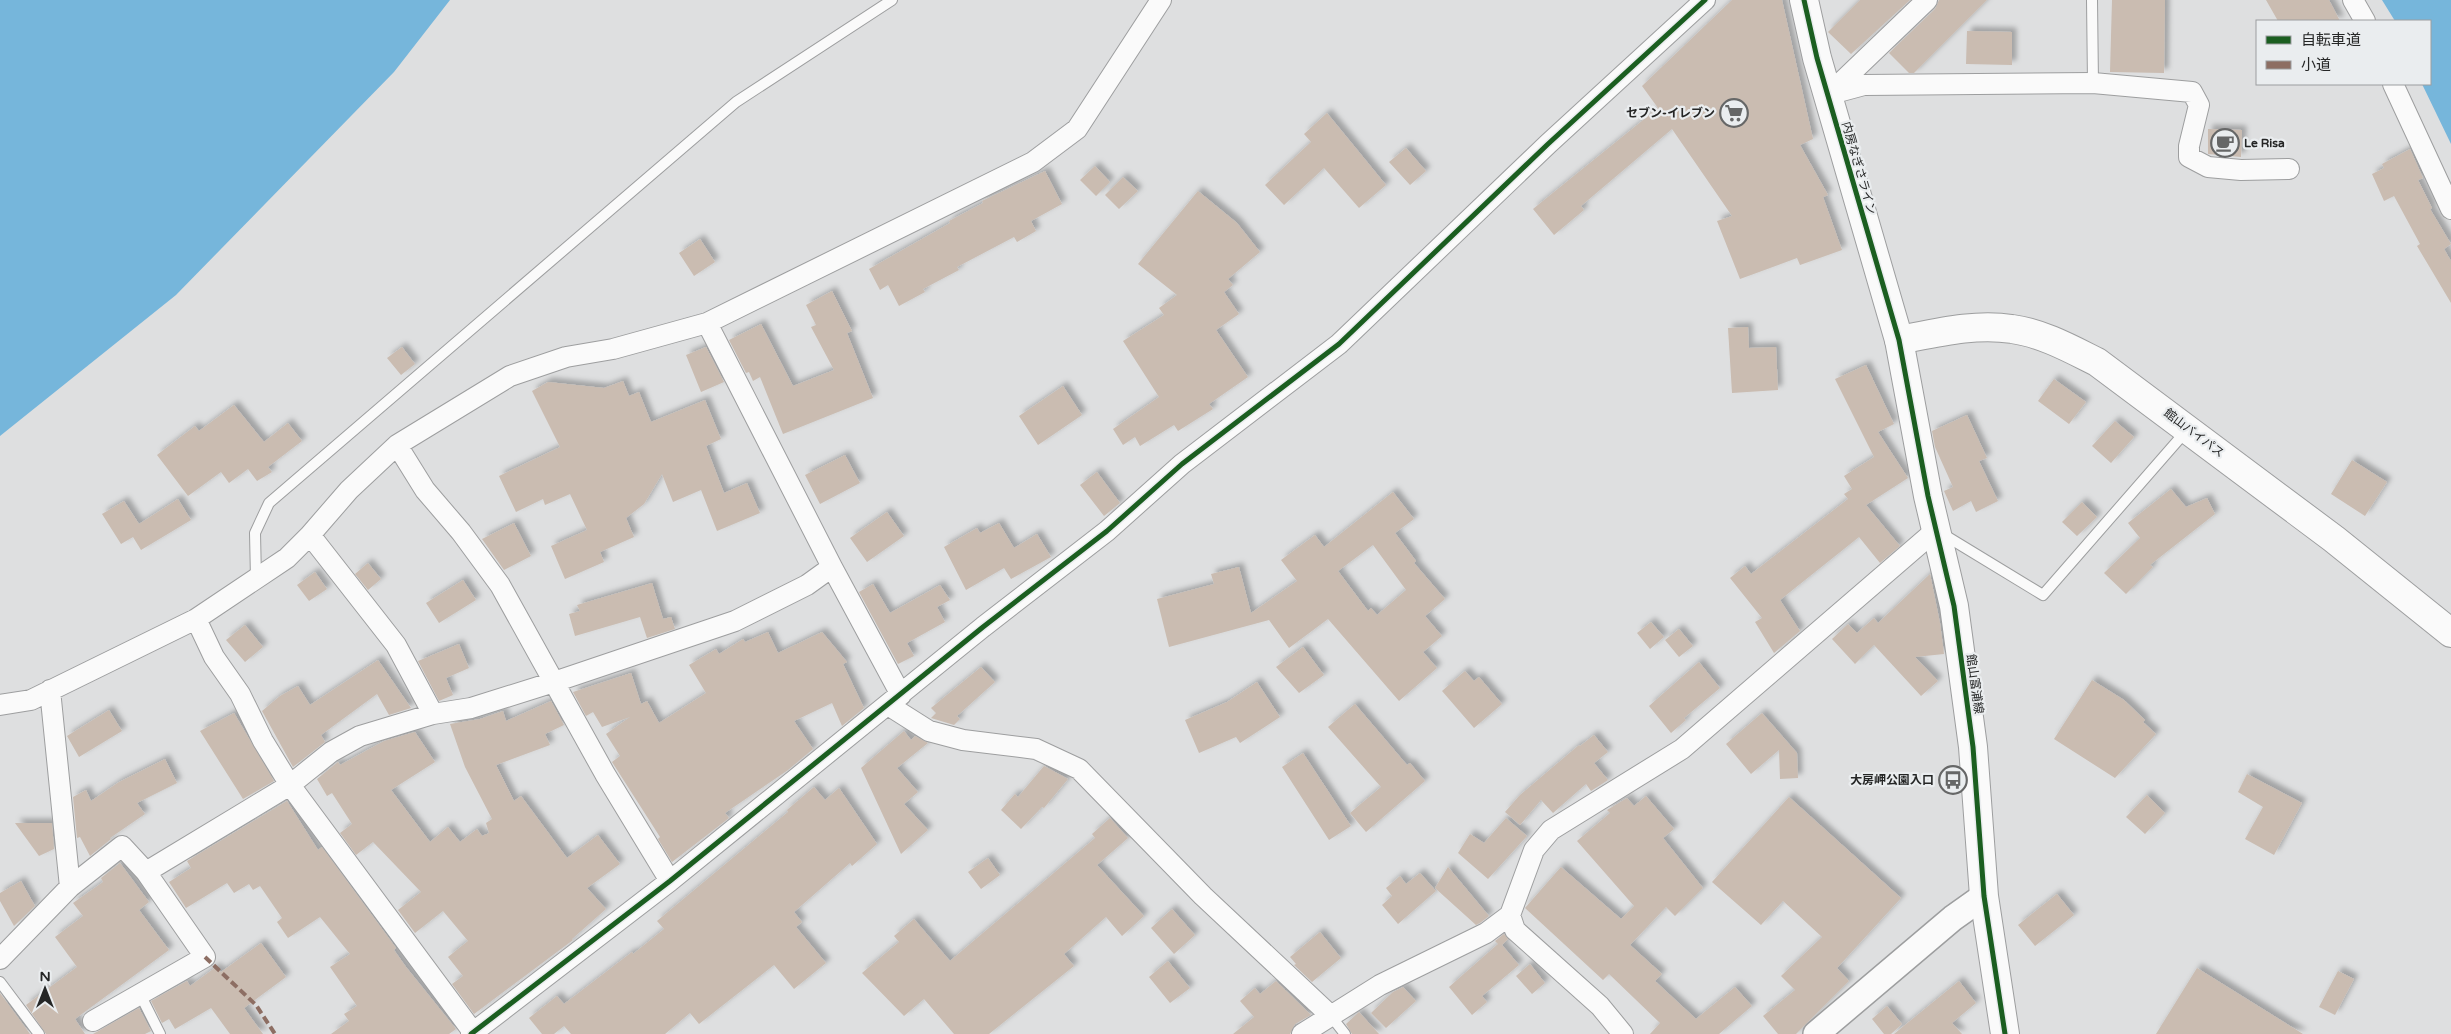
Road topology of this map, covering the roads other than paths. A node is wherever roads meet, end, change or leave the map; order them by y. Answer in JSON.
{"nodes":[{"id":1,"x":892,"y":0,"type":"edge"},
{"id":2,"x":1161,"y":0,"type":"edge"},
{"id":3,"x":1705,"y":0,"type":"edge"},
{"id":4,"x":1804,"y":0,"type":"edge"},
{"id":5,"x":1926,"y":0,"type":"edge"},
{"id":6,"x":2092,"y":0,"type":"edge"},
{"id":7,"x":2354,"y":0,"type":"edge"},
{"id":8,"x":2364,"y":20,"type":"edge"},
{"id":9,"x":2093,"y":83,"type":"junction"},
{"id":10,"x":2393,"y":85,"type":"edge"},
{"id":11,"x":1827,"y":95,"type":"junction"},
{"id":12,"x":2289,"y":169,"type":"dead end"},
{"id":13,"x":2451,"y":209,"type":"edge"},
{"id":14,"x":707,"y":323,"type":"junction"},
{"id":15,"x":1899,"y":340,"type":"junction"},
{"id":16,"x":2188,"y":429,"type":"junction"},
{"id":17,"x":397,"y":445,"type":"junction"},
{"id":18,"x":1936,"y":530,"type":"junction"},
{"id":19,"x":310,"y":535,"type":"junction"},
{"id":20,"x":832,"y":567,"type":"junction"},
{"id":21,"x":256,"y":580,"type":"junction"},
{"id":22,"x":196,"y":619,"type":"junction"},
{"id":23,"x":2451,"y":633,"type":"edge"},
{"id":24,"x":554,"y":682,"type":"junction"},
{"id":25,"x":50,"y":690,"type":"junction"},
{"id":26,"x":894,"y":700,"type":"junction"},
{"id":27,"x":0,"y":705,"type":"edge"},
{"id":28,"x":433,"y":714,"type":"junction"},
{"id":29,"x":290,"y":785,"type":"junction"},
{"id":30,"x":146,"y":872,"type":"junction"},
{"id":31,"x":670,"y":881,"type":"junction"},
{"id":32,"x":70,"y":887,"type":"junction"},
{"id":33,"x":1984,"y":896,"type":"junction"},
{"id":34,"x":1510,"y":915,"type":"junction"},
{"id":35,"x":0,"y":959,"type":"edge"},
{"id":36,"x":0,"y":982,"type":"edge"},
{"id":37,"x":140,"y":994,"type":"junction"},
{"id":38,"x":1330,"y":1015,"type":"junction"},
{"id":39,"x":93,"y":1021,"type":"dead end"},
{"id":40,"x":472,"y":1033,"type":"edge"},
{"id":41,"x":39,"y":1034,"type":"edge"},
{"id":42,"x":160,"y":1034,"type":"edge"},
{"id":43,"x":1302,"y":1034,"type":"edge"},
{"id":44,"x":1345,"y":1034,"type":"edge"},
{"id":45,"x":1623,"y":1034,"type":"edge"},
{"id":46,"x":1816,"y":1034,"type":"edge"},
{"id":47,"x":2005,"y":1034,"type":"edge"}],
"edges":[{"from":1,"to":21,"type":"lane"},
{"from":2,"to":14,"type":"street"},
{"from":3,"to":26,"type":"street"},
{"from":4,"to":11,"type":"main road","name":"内房なぎさライン"},
{"from":5,"to":11,"type":"street"},
{"from":6,"to":9,"type":"lane"},
{"from":7,"to":8,"type":"street"},
{"from":9,"to":11,"type":"street"},
{"from":9,"to":12,"type":"street"},
{"from":10,"to":13,"type":"street"},
{"from":11,"to":15,"type":"main road","name":"内房なぎさライン"},
{"from":14,"to":17,"type":"street"},
{"from":14,"to":20,"type":"street"},
{"from":15,"to":16,"type":"main road","name":"館山バイパス"},
{"from":15,"to":18,"type":"main road","name":"館山富浦線"},
{"from":16,"to":18,"type":"lane"},
{"from":16,"to":23,"type":"main road","name":"館山バイパス"},
{"from":17,"to":19,"type":"street"},
{"from":17,"to":24,"type":"street"},
{"from":18,"to":33,"type":"main road","name":"館山富浦線"},
{"from":18,"to":34,"type":"street"},
{"from":19,"to":21,"type":"street"},
{"from":19,"to":28,"type":"street"},
{"from":20,"to":24,"type":"street"},
{"from":20,"to":26,"type":"street"},
{"from":21,"to":22,"type":"street"},
{"from":22,"to":25,"type":"street"},
{"from":22,"to":29,"type":"street"},
{"from":24,"to":28,"type":"street"},
{"from":24,"to":31,"type":"street"},
{"from":25,"to":27,"type":"street"},
{"from":25,"to":32,"type":"street"},
{"from":26,"to":31,"type":"street"},
{"from":26,"to":38,"type":"street"},
{"from":28,"to":29,"type":"street"},
{"from":29,"to":30,"type":"street"},
{"from":29,"to":40,"type":"street"},
{"from":30,"to":32,"type":"street"},
{"from":30,"to":37,"type":"street"},
{"from":31,"to":40,"type":"street"},
{"from":32,"to":35,"type":"street"},
{"from":33,"to":46,"type":"street"},
{"from":33,"to":47,"type":"main road","name":"館山富浦線"},
{"from":34,"to":38,"type":"street"},
{"from":34,"to":45,"type":"street"},
{"from":36,"to":41,"type":"lane"},
{"from":37,"to":39,"type":"street"},
{"from":37,"to":42,"type":"lane"},
{"from":38,"to":43,"type":"street"},
{"from":38,"to":44,"type":"lane"}]}
